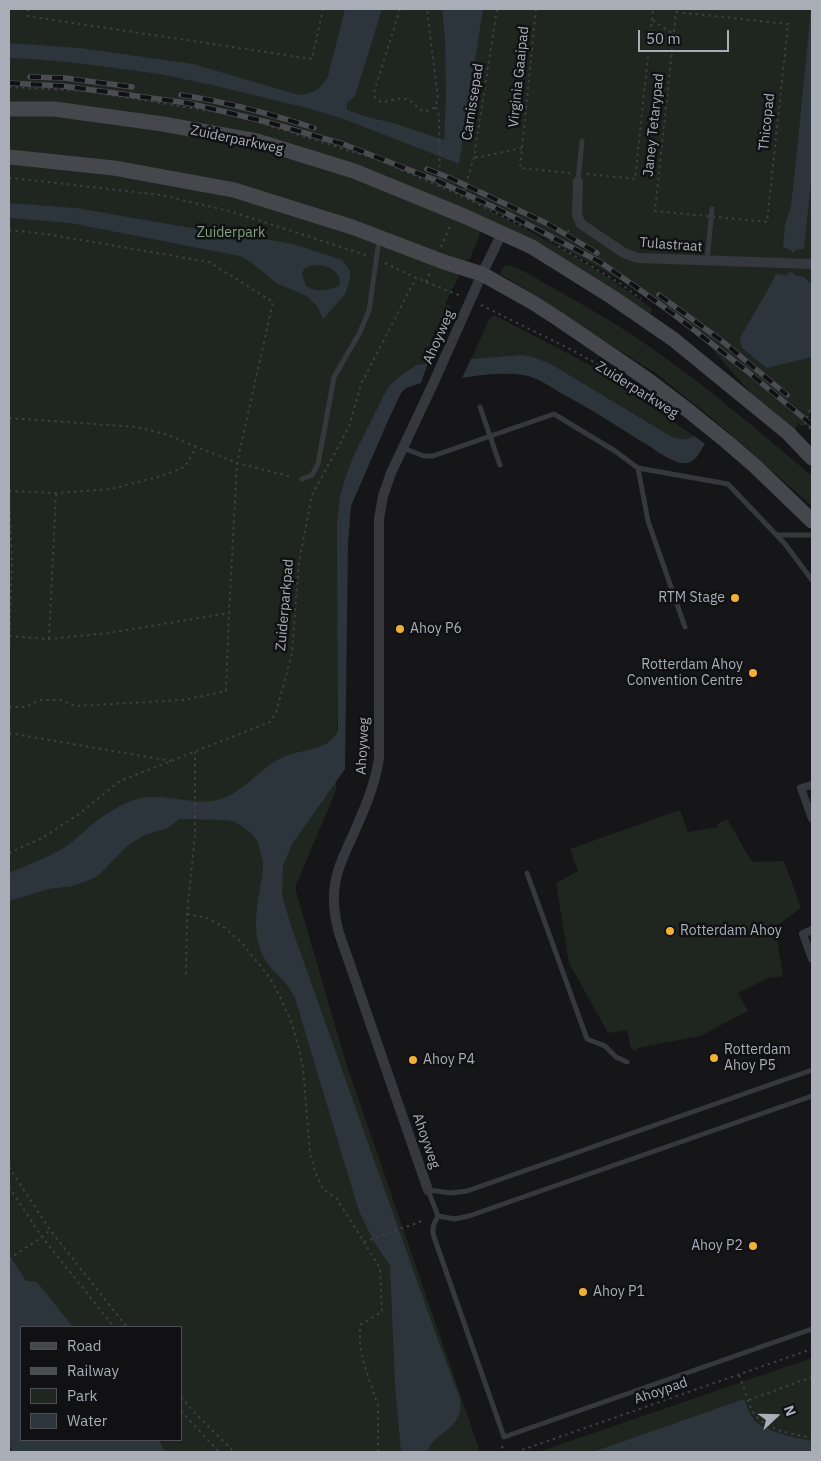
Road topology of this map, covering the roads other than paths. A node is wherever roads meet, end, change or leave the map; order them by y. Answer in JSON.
{"nodes":[{"id":1,"x":9,"y":108,"type":"edge"},
{"id":2,"x":582,"y":141,"type":"dead end"},
{"id":3,"x":9,"y":157,"type":"edge"},
{"id":4,"x":578,"y":181,"type":"joint"},
{"id":5,"x":712,"y":209,"type":"dead end"},
{"id":6,"x":502,"y":233,"type":"junction"},
{"id":7,"x":380,"y":237,"type":"junction"},
{"id":8,"x":707,"y":261,"type":"junction"},
{"id":9,"x":812,"y":264,"type":"edge"},
{"id":10,"x":482,"y":274,"type":"junction"},
{"id":11,"x":480,"y":407,"type":"dead end"},
{"id":12,"x":490,"y":436,"type":"junction"},
{"id":13,"x":403,"y":448,"type":"junction"},
{"id":14,"x":812,"y":458,"type":"edge"},
{"id":15,"x":500,"y":465,"type":"dead end"},
{"id":16,"x":638,"y":468,"type":"junction"},
{"id":17,"x":302,"y":479,"type":"road end"},
{"id":18,"x":812,"y":521,"type":"edge"},
{"id":19,"x":777,"y":535,"type":"junction"},
{"id":20,"x":812,"y":535,"type":"edge"},
{"id":21,"x":812,"y":580,"type":"edge"},
{"id":22,"x":686,"y":627,"type":"dead end"},
{"id":23,"x":812,"y":784,"type":"edge"},
{"id":24,"x":812,"y":819,"type":"edge"},
{"id":25,"x":527,"y":873,"type":"dead end"},
{"id":26,"x":812,"y":930,"type":"edge"},
{"id":27,"x":812,"y":959,"type":"edge"},
{"id":28,"x":627,"y":1062,"type":"dead end"},
{"id":29,"x":812,"y":1070,"type":"edge"},
{"id":30,"x":812,"y":1096,"type":"edge"},
{"id":31,"x":428,"y":1190,"type":"junction"},
{"id":32,"x":438,"y":1216,"type":"junction"},
{"id":33,"x":812,"y":1329,"type":"edge"}],
"edges":[{"from":1,"to":6,"type":"main road","name":"Zuiderparkweg"},
{"from":2,"to":4,"type":"lane"},
{"from":3,"to":7,"type":"main road","name":"Zuiderparkweg"},
{"from":4,"to":8,"type":"street","name":"Tulastraat"},
{"from":5,"to":8,"type":"lane"},
{"from":6,"to":10,"type":"street"},
{"from":6,"to":14,"type":"main road","name":"Zuiderparkweg"},
{"from":7,"to":10,"type":"main road","name":"Zuiderparkweg"},
{"from":7,"to":17,"type":"lane"},
{"from":8,"to":9,"type":"street","name":"Tulastraat"},
{"from":10,"to":13,"type":"street","name":"Ahoyweg"},
{"from":10,"to":18,"type":"main road","name":"Zuiderparkweg"},
{"from":11,"to":12,"type":"lane"},
{"from":12,"to":13,"type":"lane"},
{"from":12,"to":15,"type":"lane"},
{"from":12,"to":16,"type":"lane"},
{"from":13,"to":31,"type":"street","name":"Ahoyweg"},
{"from":16,"to":19,"type":"lane"},
{"from":16,"to":22,"type":"lane"},
{"from":19,"to":20,"type":"lane"},
{"from":19,"to":21,"type":"lane"},
{"from":23,"to":24,"type":"street"},
{"from":25,"to":28,"type":"lane"},
{"from":26,"to":27,"type":"street"},
{"from":29,"to":31,"type":"lane"},
{"from":30,"to":32,"type":"lane"},
{"from":31,"to":32,"type":"lane","name":"Ahoyweg"},
{"from":32,"to":33,"type":"lane"}]}
